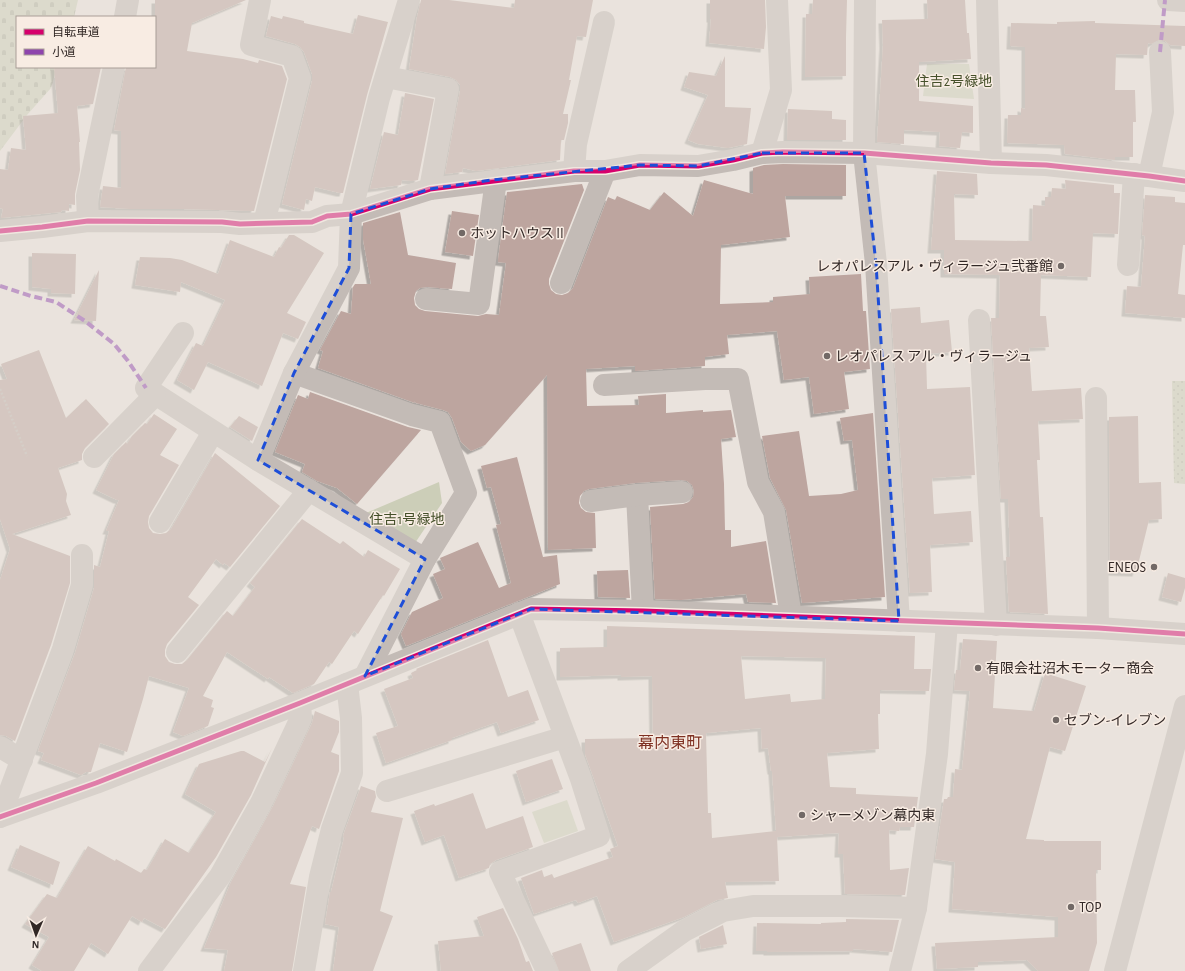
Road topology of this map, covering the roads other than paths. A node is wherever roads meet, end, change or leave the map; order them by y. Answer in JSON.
{"nodes":[{"id":1,"x":128,"y":0,"type":"edge"},
{"id":2,"x":260,"y":0,"type":"edge"},
{"id":3,"x":409,"y":0,"type":"edge"},
{"id":4,"x":777,"y":0,"type":"edge"},
{"id":5,"x":865,"y":0,"type":"edge"},
{"id":6,"x":987,"y":0,"type":"edge"},
{"id":7,"x":1168,"y":0,"type":"edge"},
{"id":8,"x":1185,"y":1,"type":"edge"},
{"id":9,"x":125,"y":16,"type":"edge"},
{"id":10,"x":604,"y":22,"type":"dead end"},
{"id":11,"x":1160,"y":52,"type":"dead end"},
{"id":12,"x":114,"y":68,"type":"edge"},
{"id":13,"x":386,"y":77,"type":"junction"},
{"id":14,"x":762,"y":153,"type":"junction"},
{"id":15,"x":864,"y":153,"type":"junction"},
{"id":16,"x":992,"y":163,"type":"junction"},
{"id":17,"x":574,"y":171,"type":"junction"},
{"id":18,"x":605,"y":171,"type":"junction"},
{"id":19,"x":1141,"y":175,"type":"junction"},
{"id":20,"x":496,"y":180,"type":"junction"},
{"id":21,"x":1185,"y":181,"type":"edge"},
{"id":22,"x":430,"y":189,"type":"junction"},
{"id":23,"x":351,"y":214,"type":"junction"},
{"id":24,"x":88,"y":221,"type":"junction"},
{"id":25,"x":264,"y":223,"type":"junction"},
{"id":26,"x":0,"y":231,"type":"edge"},
{"id":27,"x":1128,"y":265,"type":"dead end"},
{"id":28,"x":561,"y":283,"type":"dead end"},
{"id":29,"x":426,"y":299,"type":"dead end"},
{"id":30,"x":979,"y":320,"type":"dead end"},
{"id":31,"x":183,"y":333,"type":"dead end"},
{"id":32,"x":294,"y":373,"type":"junction"},
{"id":33,"x":604,"y":385,"type":"dead end"},
{"id":34,"x":155,"y":395,"type":"junction"},
{"id":35,"x":1096,"y":398,"type":"dead end"},
{"id":36,"x":213,"y":432,"type":"junction"},
{"id":37,"x":94,"y":457,"type":"dead end"},
{"id":38,"x":258,"y":460,"type":"junction"},
{"id":39,"x":309,"y":490,"type":"junction"},
{"id":40,"x":682,"y":492,"type":"dead end"},
{"id":41,"x":637,"y":495,"type":"junction"},
{"id":42,"x":591,"y":501,"type":"dead end"},
{"id":43,"x":160,"y":522,"type":"dead end"},
{"id":44,"x":82,"y":555,"type":"dead end"},
{"id":45,"x":425,"y":559,"type":"junction"},
{"id":46,"x":643,"y":610,"type":"junction"},
{"id":47,"x":519,"y":613,"type":"junction"},
{"id":48,"x":791,"y":616,"type":"junction"},
{"id":49,"x":899,"y":621,"type":"junction"},
{"id":50,"x":947,"y":623,"type":"junction"},
{"id":51,"x":996,"y":625,"type":"junction"},
{"id":52,"x":1098,"y":628,"type":"junction"},
{"id":53,"x":1185,"y":634,"type":"edge"},
{"id":54,"x":177,"y":652,"type":"dead end"},
{"id":55,"x":356,"y":680,"type":"junction"},
{"id":56,"x":300,"y":703,"type":"junction"},
{"id":57,"x":1185,"y":706,"type":"edge"},
{"id":58,"x":565,"y":737,"type":"junction"},
{"id":59,"x":0,"y":747,"type":"edge"},
{"id":60,"x":22,"y":760,"type":"junction"},
{"id":61,"x":387,"y":791,"type":"dead end"},
{"id":62,"x":0,"y":817,"type":"edge"},
{"id":63,"x":916,"y":908,"type":"junction"},
{"id":64,"x":635,"y":969,"type":"edge"},
{"id":65,"x":149,"y":971,"type":"edge"},
{"id":66,"x":304,"y":971,"type":"edge"},
{"id":67,"x":547,"y":971,"type":"edge"},
{"id":68,"x":900,"y":971,"type":"edge"},
{"id":69,"x":1115,"y":971,"type":"edge"}],
"edges":[{"from":1,"to":9,"type":"street"},
{"from":2,"to":25,"type":"street"},
{"from":3,"to":13,"type":"street"},
{"from":4,"to":14,"type":"street"},
{"from":5,"to":15,"type":"street"},
{"from":6,"to":16,"type":"street"},
{"from":7,"to":8,"type":"street"},
{"from":10,"to":17,"type":"street"},
{"from":11,"to":19,"type":"street"},
{"from":12,"to":24,"type":"street"},
{"from":13,"to":22,"type":"street"},
{"from":13,"to":23,"type":"street"},
{"from":14,"to":15,"type":"street"},
{"from":14,"to":18,"type":"street"},
{"from":15,"to":16,"type":"street"},
{"from":15,"to":49,"type":"street"},
{"from":16,"to":19,"type":"street"},
{"from":17,"to":18,"type":"street"},
{"from":17,"to":20,"type":"street"},
{"from":18,"to":28,"type":"street"},
{"from":19,"to":21,"type":"street"},
{"from":19,"to":27,"type":"street"},
{"from":20,"to":22,"type":"street"},
{"from":20,"to":29,"type":"street"},
{"from":22,"to":23,"type":"street"},
{"from":23,"to":25,"type":"street"},
{"from":23,"to":32,"type":"street"},
{"from":24,"to":25,"type":"street"},
{"from":24,"to":26,"type":"street"},
{"from":30,"to":51,"type":"street"},
{"from":31,"to":34,"type":"street"},
{"from":32,"to":38,"type":"street"},
{"from":32,"to":45,"type":"street"},
{"from":33,"to":48,"type":"street"},
{"from":34,"to":36,"type":"street"},
{"from":34,"to":37,"type":"street"},
{"from":35,"to":52,"type":"street"},
{"from":36,"to":38,"type":"street"},
{"from":36,"to":43,"type":"street"},
{"from":38,"to":39,"type":"street"},
{"from":39,"to":45,"type":"street"},
{"from":39,"to":54,"type":"street"},
{"from":40,"to":41,"type":"street"},
{"from":41,"to":42,"type":"street"},
{"from":41,"to":46,"type":"street"},
{"from":44,"to":60,"type":"street"},
{"from":45,"to":55,"type":"street"},
{"from":46,"to":47,"type":"street"},
{"from":46,"to":48,"type":"street"},
{"from":47,"to":55,"type":"street"},
{"from":47,"to":58,"type":"street"},
{"from":48,"to":49,"type":"street"},
{"from":49,"to":50,"type":"street"},
{"from":50,"to":51,"type":"street"},
{"from":50,"to":63,"type":"street"},
{"from":51,"to":52,"type":"street"},
{"from":52,"to":53,"type":"street"},
{"from":55,"to":56,"type":"street"},
{"from":55,"to":66,"type":"street"},
{"from":56,"to":62,"type":"street"},
{"from":56,"to":65,"type":"street"},
{"from":57,"to":69,"type":"street"},
{"from":58,"to":61,"type":"street"},
{"from":58,"to":67,"type":"street"},
{"from":59,"to":60,"type":"street"},
{"from":60,"to":62,"type":"street"},
{"from":63,"to":64,"type":"street"},
{"from":63,"to":68,"type":"street"}]}
